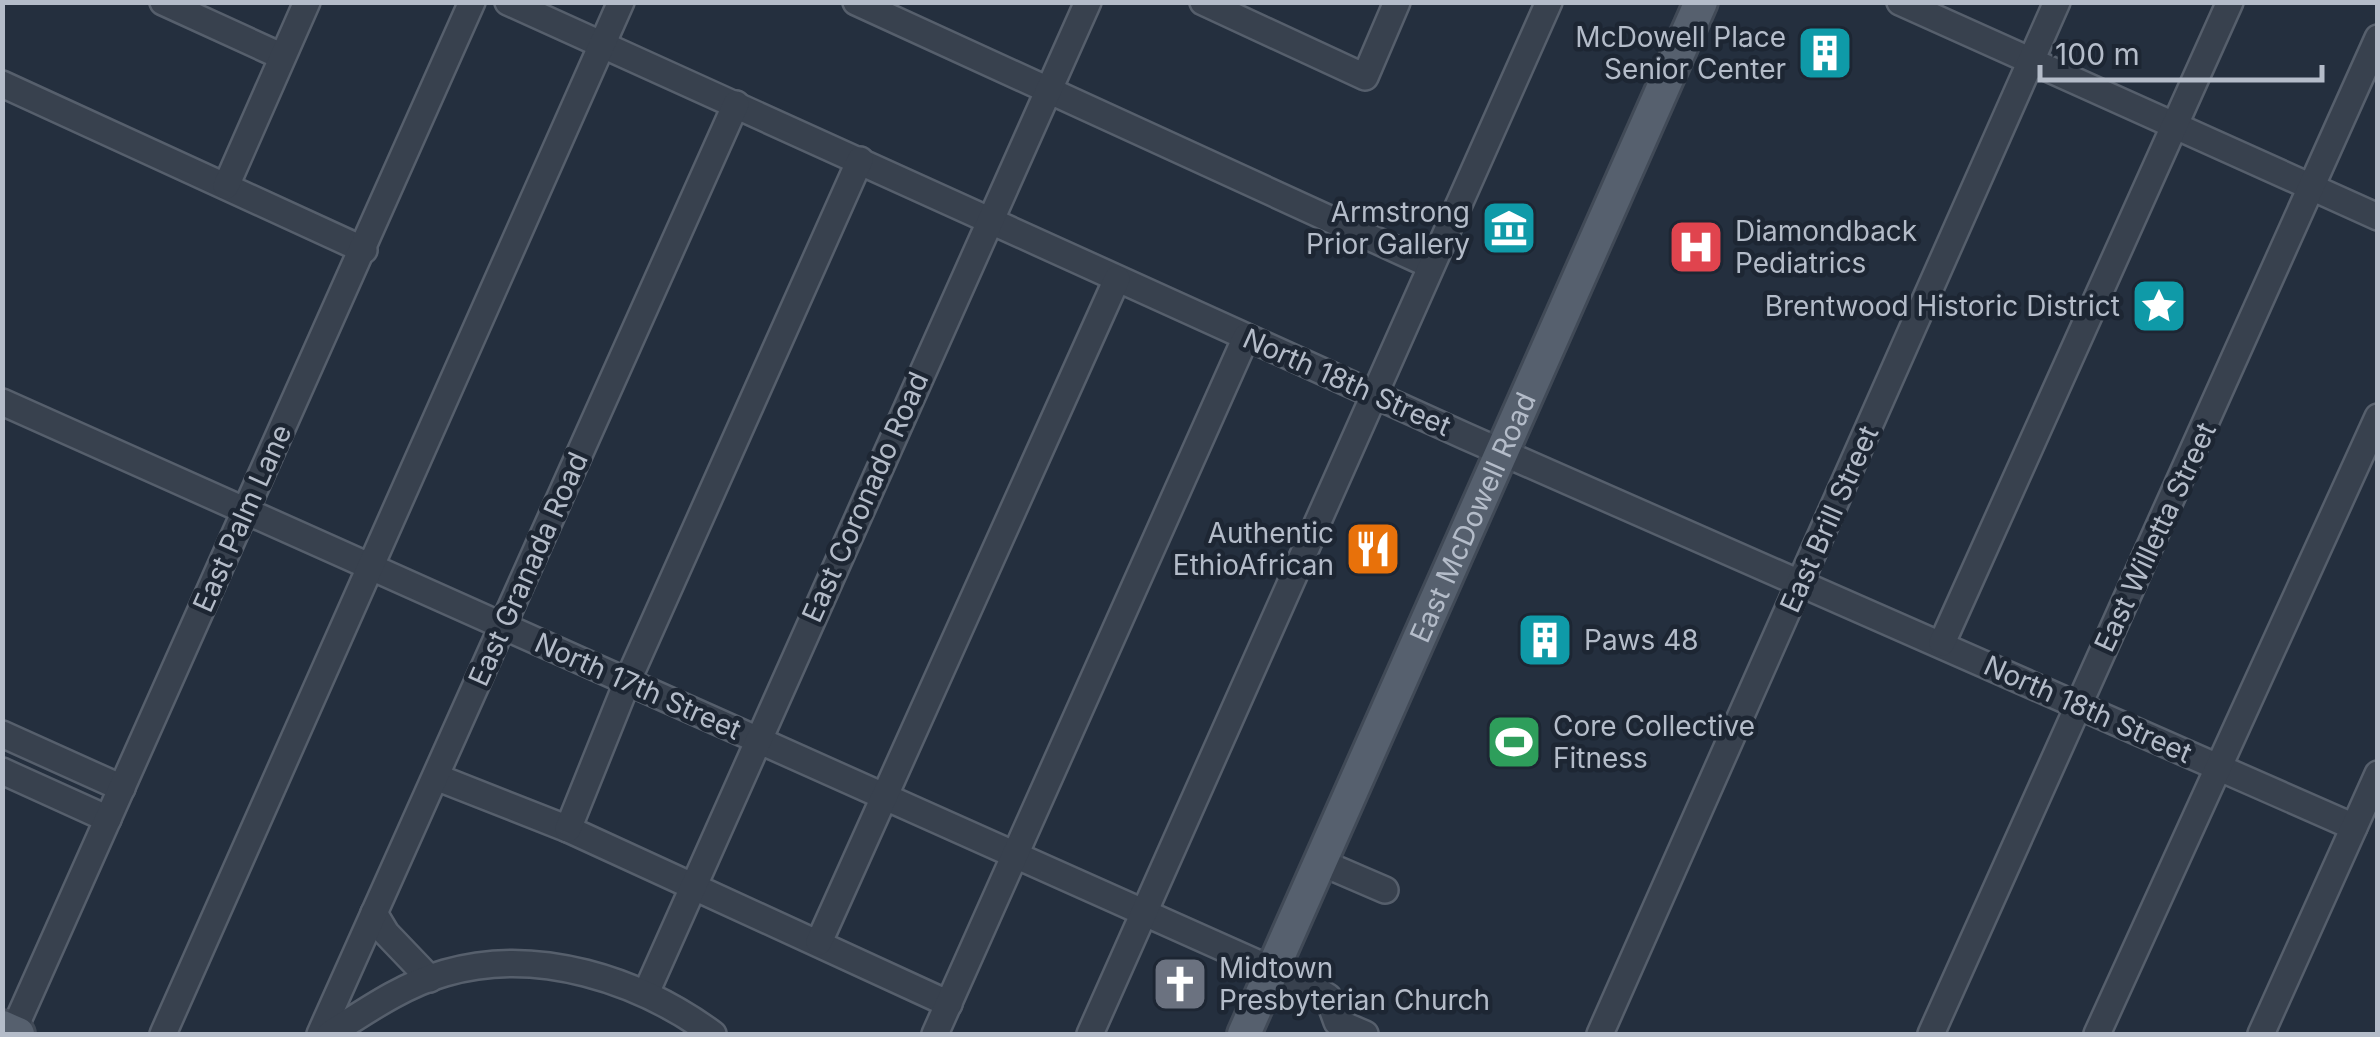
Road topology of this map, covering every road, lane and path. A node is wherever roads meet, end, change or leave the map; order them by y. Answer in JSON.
{"nodes":[{"id":1,"x":163,"y":2,"type":"edge"},
{"id":2,"x":307,"y":2,"type":"edge"},
{"id":3,"x":472,"y":2,"type":"edge"},
{"id":4,"x":508,"y":2,"type":"edge"},
{"id":5,"x":621,"y":2,"type":"edge"},
{"id":6,"x":856,"y":2,"type":"edge"},
{"id":7,"x":1088,"y":2,"type":"edge"},
{"id":8,"x":1203,"y":2,"type":"edge"},
{"id":9,"x":1398,"y":2,"type":"edge"},
{"id":10,"x":1548,"y":2,"type":"edge"},
{"id":11,"x":1700,"y":2,"type":"edge"},
{"id":12,"x":1900,"y":2,"type":"edge"},
{"id":13,"x":2057,"y":2,"type":"edge"},
{"id":14,"x":2230,"y":2,"type":"edge"},
{"id":15,"x":1236,"y":9,"type":"edge"},
{"id":16,"x":2378,"y":38,"type":"edge"},
{"id":17,"x":602,"y":44,"type":"junction"},
{"id":18,"x":280,"y":56,"type":"junction"},
{"id":19,"x":2030,"y":61,"type":"junction"},
{"id":20,"x":2,"y":84,"type":"edge"},
{"id":21,"x":1049,"y":90,"type":"junction"},
{"id":22,"x":736,"y":104,"type":"junction"},
{"id":23,"x":2174,"y":126,"type":"junction"},
{"id":24,"x":860,"y":160,"type":"junction"},
{"id":25,"x":226,"y":186,"type":"junction"},
{"id":26,"x":2311,"y":187,"type":"junction"},
{"id":27,"x":2378,"y":217,"type":"edge"},
{"id":28,"x":989,"y":220,"type":"junction"},
{"id":29,"x":364,"y":250,"type":"junction"},
{"id":30,"x":1430,"y":265,"type":"junction"},
{"id":31,"x":1117,"y":279,"type":"junction"},
{"id":32,"x":1246,"y":337,"type":"junction"},
{"id":33,"x":1374,"y":394,"type":"junction"},
{"id":34,"x":2,"y":402,"type":"edge"},
{"id":35,"x":2378,"y":417,"type":"edge"},
{"id":36,"x":1502,"y":450,"type":"junction"},
{"id":37,"x":244,"y":511,"type":"junction"},
{"id":38,"x":369,"y":565,"type":"junction"},
{"id":39,"x":1802,"y":581,"type":"junction"},
{"id":40,"x":503,"y":625,"type":"junction"},
{"id":41,"x":1942,"y":643,"type":"junction"},
{"id":42,"x":628,"y":680,"type":"junction"},
{"id":43,"x":2078,"y":704,"type":"junction"},
{"id":44,"x":2,"y":734,"type":"edge"},
{"id":45,"x":757,"y":740,"type":"junction"},
{"id":46,"x":2219,"y":767,"type":"junction"},
{"id":47,"x":2,"y":771,"type":"edge"},
{"id":48,"x":2378,"y":774,"type":"edge"},
{"id":49,"x":436,"y":777,"type":"junction"},
{"id":50,"x":122,"y":788,"type":"junction"},
{"id":51,"x":886,"y":798,"type":"junction"},
{"id":52,"x":108,"y":819,"type":"junction"},
{"id":53,"x":2354,"y":827,"type":"junction"},
{"id":54,"x":568,"y":829,"type":"junction"},
{"id":55,"x":1014,"y":856,"type":"junction"},
{"id":56,"x":1320,"y":862,"type":"junction"},
{"id":57,"x":692,"y":888,"type":"junction"},
{"id":58,"x":1385,"y":890,"type":"dead end"},
{"id":59,"x":1142,"y":912,"type":"junction"},
{"id":60,"x":374,"y":913,"type":"junction"},
{"id":61,"x":819,"y":942,"type":"junction"},
{"id":62,"x":1273,"y":970,"type":"junction"},
{"id":63,"x":430,"y":979,"type":"junction"},
{"id":64,"x":646,"y":993,"type":"junction"},
{"id":65,"x":949,"y":1004,"type":"junction"},
{"id":66,"x":11,"y":1032,"type":"edge"},
{"id":67,"x":163,"y":1034,"type":"edge"},
{"id":68,"x":320,"y":1034,"type":"edge"},
{"id":69,"x":330,"y":1034,"type":"edge"},
{"id":70,"x":713,"y":1034,"type":"edge"},
{"id":71,"x":935,"y":1034,"type":"edge"},
{"id":72,"x":1090,"y":1034,"type":"edge"},
{"id":73,"x":1244,"y":1034,"type":"edge"},
{"id":74,"x":1365,"y":1034,"type":"edge"},
{"id":75,"x":1600,"y":1034,"type":"edge"},
{"id":76,"x":1930,"y":1034,"type":"edge"},
{"id":77,"x":2096,"y":1034,"type":"edge"},
{"id":78,"x":2260,"y":1034,"type":"edge"}],
"edges":[{"from":1,"to":18,"type":"street"},
{"from":2,"to":18,"type":"street"},
{"from":3,"to":29,"type":"street","name":"East Palm Lane"},
{"from":4,"to":17,"type":"street","name":"North 18th Street"},
{"from":5,"to":17,"type":"street"},
{"from":6,"to":21,"type":"street"},
{"from":7,"to":21,"type":"street","name":"East Coronado Road"},
{"from":8,"to":15,"type":"street"},
{"from":9,"to":15,"type":"street"},
{"from":10,"to":30,"type":"street"},
{"from":11,"to":36,"type":"main road","name":"East McDowell Road"},
{"from":12,"to":19,"type":"street"},
{"from":13,"to":19,"type":"street","name":"East Brill Street"},
{"from":14,"to":23,"type":"street"},
{"from":16,"to":26,"type":"street","name":"East Willetta Street"},
{"from":17,"to":22,"type":"street","name":"North 18th Street"},
{"from":17,"to":38,"type":"street"},
{"from":18,"to":25,"type":"street"},
{"from":19,"to":23,"type":"street"},
{"from":19,"to":39,"type":"street","name":"East Brill Street"},
{"from":20,"to":25,"type":"street"},
{"from":21,"to":28,"type":"street","name":"East Coronado Road"},
{"from":21,"to":30,"type":"street"},
{"from":22,"to":24,"type":"street","name":"North 18th Street"},
{"from":22,"to":40,"type":"street","name":"East Granada Road"},
{"from":23,"to":26,"type":"street"},
{"from":23,"to":41,"type":"street"},
{"from":24,"to":28,"type":"street","name":"North 18th Street"},
{"from":24,"to":42,"type":"street"},
{"from":25,"to":29,"type":"street"},
{"from":26,"to":27,"type":"street"},
{"from":26,"to":43,"type":"street","name":"East Willetta Street"},
{"from":28,"to":31,"type":"street","name":"North 18th Street"},
{"from":28,"to":45,"type":"street","name":"East Coronado Road"},
{"from":29,"to":37,"type":"street","name":"East Palm Lane"},
{"from":30,"to":33,"type":"street"},
{"from":31,"to":32,"type":"street","name":"North 18th Street"},
{"from":31,"to":51,"type":"street"},
{"from":32,"to":33,"type":"street","name":"North 18th Street"},
{"from":32,"to":55,"type":"street"},
{"from":33,"to":36,"type":"street","name":"North 18th Street"},
{"from":33,"to":59,"type":"street"},
{"from":34,"to":37,"type":"street","name":"North 17th Street"},
{"from":35,"to":46,"type":"street"},
{"from":36,"to":39,"type":"street","name":"North 18th Street"},
{"from":36,"to":56,"type":"main road","name":"East McDowell Road"},
{"from":37,"to":38,"type":"street","name":"North 17th Street"},
{"from":37,"to":50,"type":"street","name":"East Palm Lane"},
{"from":38,"to":40,"type":"street","name":"North 17th Street"},
{"from":38,"to":67,"type":"street"},
{"from":39,"to":41,"type":"street","name":"North 18th Street"},
{"from":39,"to":75,"type":"street","name":"East Brill Street"},
{"from":40,"to":42,"type":"street","name":"North 17th Street"},
{"from":40,"to":49,"type":"street","name":"East Granada Road"},
{"from":41,"to":43,"type":"street","name":"North 18th Street"},
{"from":42,"to":45,"type":"street","name":"North 17th Street"},
{"from":42,"to":54,"type":"street"},
{"from":43,"to":46,"type":"street","name":"North 18th Street"},
{"from":43,"to":76,"type":"street","name":"East Willetta Street"},
{"from":44,"to":50,"type":"street"},
{"from":45,"to":51,"type":"street","name":"North 17th Street"},
{"from":45,"to":57,"type":"street","name":"East Coronado Road"},
{"from":46,"to":53,"type":"street","name":"North 18th Street"},
{"from":46,"to":77,"type":"street"},
{"from":47,"to":52,"type":"street"},
{"from":48,"to":53,"type":"street"},
{"from":49,"to":54,"type":"street"},
{"from":49,"to":60,"type":"street","name":"East Granada Road"},
{"from":50,"to":52,"type":"street","name":"East Palm Lane"},
{"from":51,"to":55,"type":"street","name":"North 17th Street"},
{"from":51,"to":61,"type":"street"},
{"from":52,"to":66,"type":"street","name":"East Palm Lane"},
{"from":53,"to":78,"type":"street"},
{"from":54,"to":57,"type":"street"},
{"from":55,"to":59,"type":"street","name":"North 17th Street"},
{"from":55,"to":65,"type":"street"},
{"from":56,"to":58,"type":"street"},
{"from":56,"to":62,"type":"main road","name":"East McDowell Road"},
{"from":57,"to":61,"type":"street"},
{"from":57,"to":64,"type":"street","name":"East Coronado Road"},
{"from":59,"to":62,"type":"street","name":"North 17th Street"},
{"from":59,"to":72,"type":"street"},
{"from":60,"to":63,"type":"street"},
{"from":60,"to":68,"type":"street","name":"East Granada Road"},
{"from":61,"to":65,"type":"street"},
{"from":62,"to":73,"type":"main road","name":"East McDowell Road"},
{"from":62,"to":74,"type":"street","name":"North 17th Street"},
{"from":63,"to":64,"type":"street"},
{"from":63,"to":69,"type":"street"},
{"from":64,"to":70,"type":"street"},
{"from":65,"to":71,"type":"street"}]}
